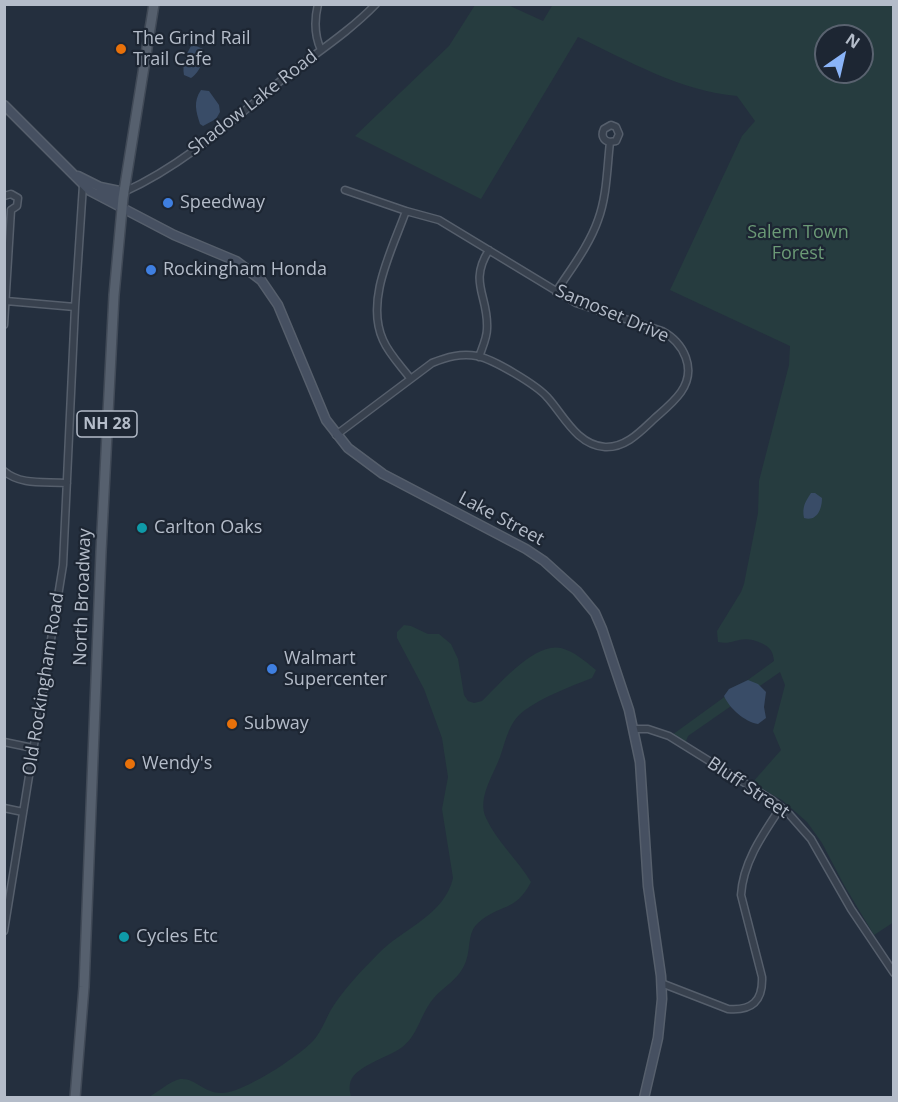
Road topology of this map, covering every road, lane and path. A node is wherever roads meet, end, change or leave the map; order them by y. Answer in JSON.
{"nodes":[{"id":1,"x":154,"y":4,"type":"edge"},
{"id":2,"x":318,"y":4,"type":"edge"},
{"id":3,"x":376,"y":4,"type":"edge"},
{"id":4,"x":321,"y":50,"type":"junction"},
{"id":5,"x":4,"y":105,"type":"edge"},
{"id":6,"x":610,"y":142,"type":"dead end"},
{"id":7,"x":75,"y":174,"type":"junction"},
{"id":8,"x":83,"y":185,"type":"junction"},
{"id":9,"x":345,"y":190,"type":"dead end"},
{"id":10,"x":4,"y":196,"type":"edge"},
{"id":11,"x":123,"y":199,"type":"junction"},
{"id":12,"x":8,"y":209,"type":"edge"},
{"id":13,"x":406,"y":211,"type":"junction"},
{"id":14,"x":489,"y":249,"type":"junction"},
{"id":15,"x":556,"y":292,"type":"junction"},
{"id":16,"x":6,"y":302,"type":"edge"},
{"id":17,"x":75,"y":307,"type":"junction"},
{"id":18,"x":4,"y":325,"type":"edge"},
{"id":19,"x":479,"y":357,"type":"junction"},
{"id":20,"x":410,"y":378,"type":"junction"},
{"id":21,"x":336,"y":435,"type":"junction"},
{"id":22,"x":4,"y":471,"type":"edge"},
{"id":23,"x":67,"y":483,"type":"junction"},
{"id":24,"x":634,"y":729,"type":"junction"},
{"id":25,"x":4,"y":742,"type":"edge"},
{"id":26,"x":33,"y":748,"type":"junction"},
{"id":27,"x":781,"y":807,"type":"junction"},
{"id":28,"x":4,"y":808,"type":"edge"},
{"id":29,"x":23,"y":812,"type":"junction"},
{"id":30,"x":4,"y":881,"type":"edge"},
{"id":31,"x":12,"y":881,"type":"junction"},
{"id":32,"x":4,"y":931,"type":"edge"},
{"id":33,"x":894,"y":973,"type":"edge"},
{"id":34,"x":661,"y":983,"type":"junction"},
{"id":35,"x":75,"y":1098,"type":"edge"},
{"id":36,"x":644,"y":1098,"type":"edge"}],
"edges":[{"from":1,"to":11,"type":"main road","name":"North Broadway","number":"NH 28"},
{"from":2,"to":4,"type":"street"},
{"from":3,"to":4,"type":"street","name":"Shadow Lake Road"},
{"from":4,"to":11,"type":"street","name":"Shadow Lake Road"},
{"from":5,"to":7,"type":"street"},
{"from":6,"to":15,"type":"street"},
{"from":7,"to":8,"type":"street"},
{"from":7,"to":11,"type":"street"},
{"from":8,"to":11,"type":"street"},
{"from":8,"to":17,"type":"street","name":"Old Rockingham Road"},
{"from":9,"to":13,"type":"street","name":"Samoset Drive"},
{"from":10,"to":12,"type":"street"},
{"from":11,"to":21,"type":"street","name":"Lake Street"},
{"from":11,"to":35,"type":"main road","name":"North Broadway","number":"NH 28"},
{"from":12,"to":16,"type":"street"},
{"from":13,"to":14,"type":"street","name":"Samoset Drive"},
{"from":13,"to":20,"type":"street"},
{"from":14,"to":15,"type":"street","name":"Samoset Drive"},
{"from":14,"to":19,"type":"street"},
{"from":15,"to":19,"type":"street","name":"Samoset Drive"},
{"from":16,"to":17,"type":"street"},
{"from":16,"to":18,"type":"street"},
{"from":17,"to":23,"type":"street","name":"Old Rockingham Road"},
{"from":19,"to":20,"type":"street","name":"Samoset Drive"},
{"from":20,"to":21,"type":"street","name":"Samoset Drive"},
{"from":21,"to":24,"type":"street","name":"Lake Street"},
{"from":22,"to":23,"type":"street"},
{"from":23,"to":26,"type":"street","name":"Old Rockingham Road"},
{"from":24,"to":27,"type":"street","name":"Bluff Street"},
{"from":24,"to":34,"type":"street","name":"Lake Street"},
{"from":25,"to":26,"type":"street"},
{"from":26,"to":29,"type":"street","name":"Old Rockingham Road"},
{"from":27,"to":33,"type":"street","name":"Bluff Street"},
{"from":27,"to":34,"type":"street"},
{"from":28,"to":29,"type":"street"},
{"from":29,"to":31,"type":"street","name":"Old Rockingham Road"},
{"from":30,"to":31,"type":"street"},
{"from":31,"to":32,"type":"street","name":"Old Rockingham Road"},
{"from":34,"to":36,"type":"street","name":"Lake Street"}]}
